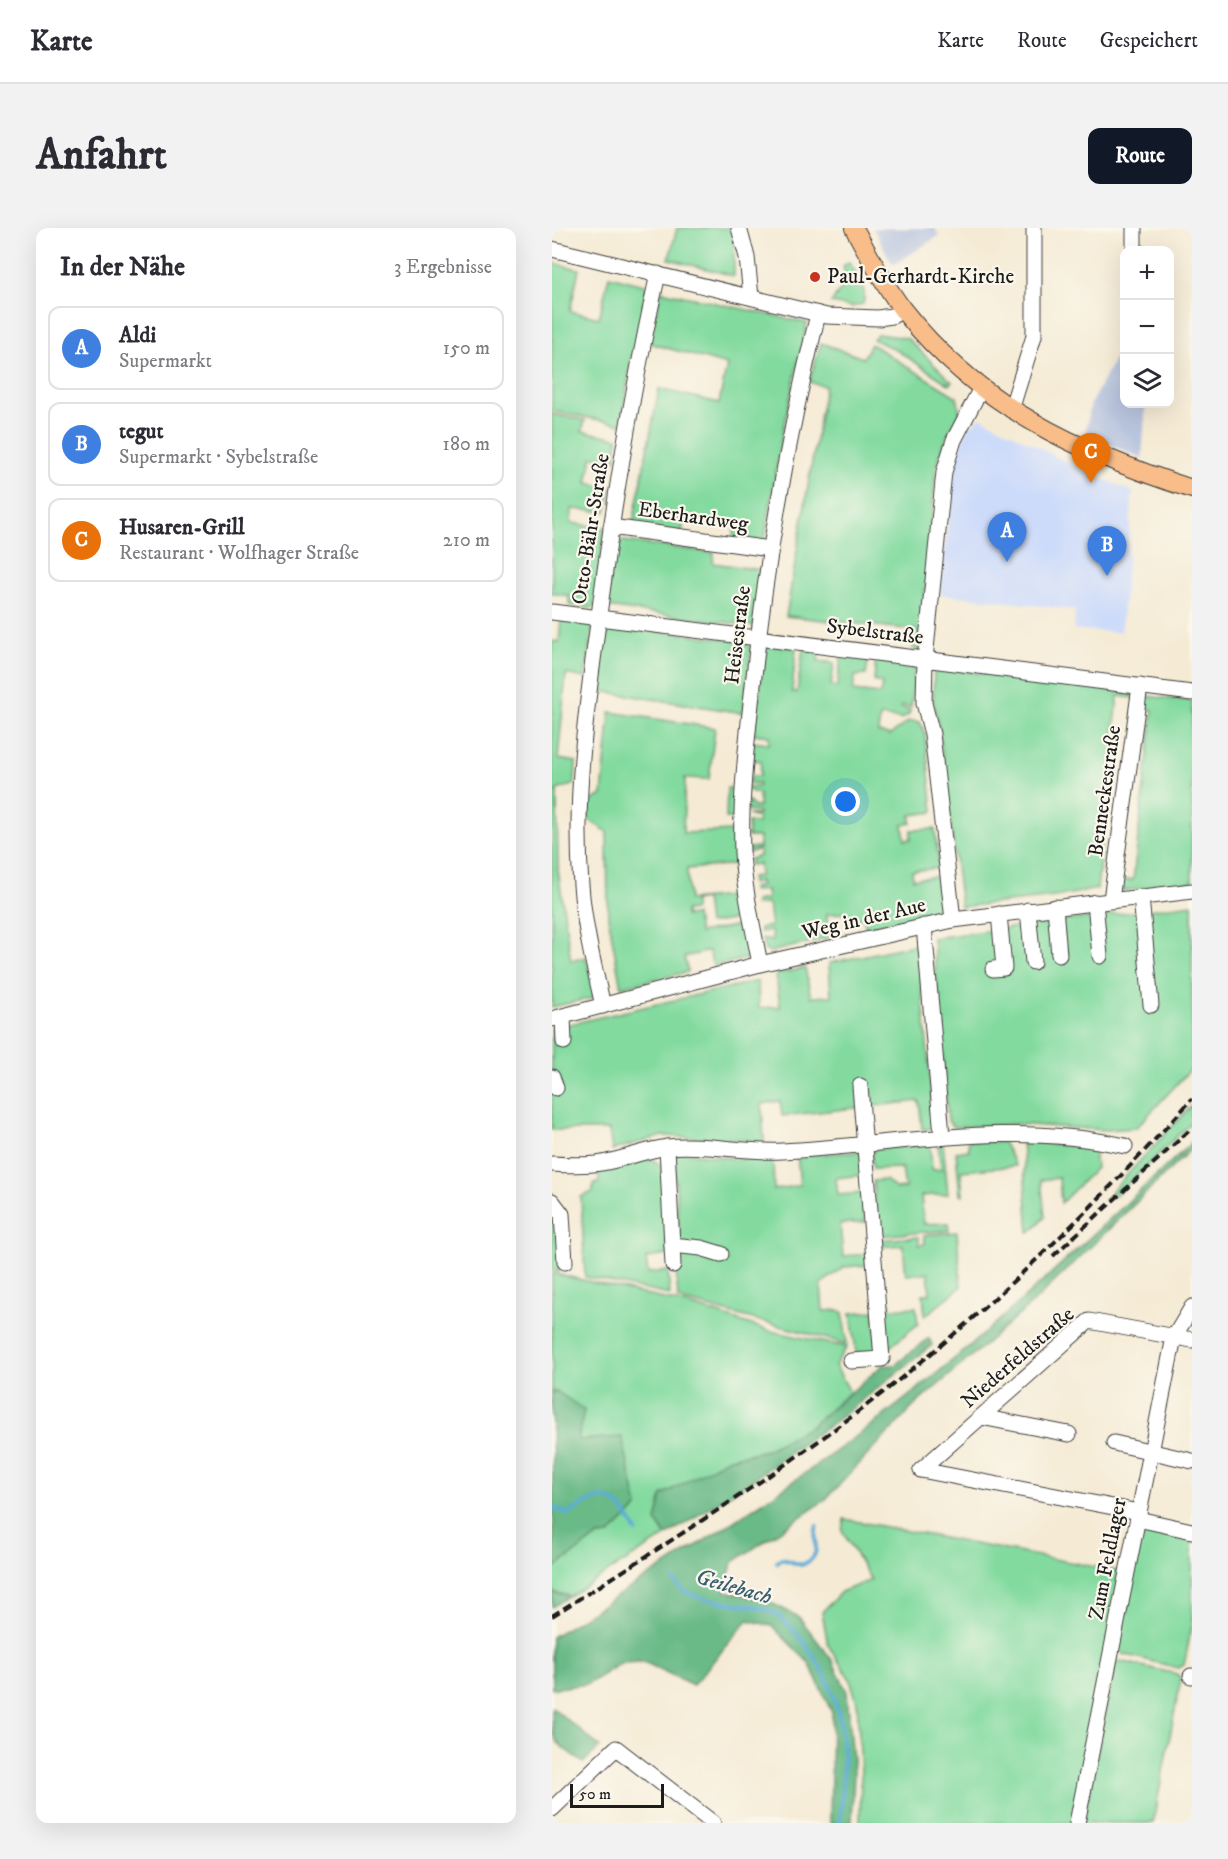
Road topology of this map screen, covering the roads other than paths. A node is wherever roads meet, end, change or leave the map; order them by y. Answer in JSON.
{"nodes":[{"id":1,"x":739,"y":228,"type":"edge"},
{"id":2,"x":854,"y":228,"type":"edge"},
{"id":3,"x":1034,"y":228,"type":"edge"},
{"id":4,"x":1134,"y":228,"type":"edge"},
{"id":5,"x":1134,"y":246,"type":"edge"},
{"id":6,"x":552,"y":249,"type":"edge"},
{"id":7,"x":658,"y":274,"type":"junction"},
{"id":8,"x":751,"y":297,"type":"junction"},
{"id":9,"x":903,"y":310,"type":"junction"},
{"id":10,"x":818,"y":314,"type":"junction"},
{"id":11,"x":981,"y":388,"type":"junction"},
{"id":12,"x":1011,"y":410,"type":"junction"},
{"id":13,"x":1192,"y":489,"type":"edge"},
{"id":14,"x":611,"y":527,"type":"junction"},
{"id":15,"x":770,"y":549,"type":"junction"},
{"id":16,"x":552,"y":612,"type":"edge"},
{"id":17,"x":598,"y":618,"type":"junction"},
{"id":18,"x":758,"y":638,"type":"junction"},
{"id":19,"x":925,"y":659,"type":"junction"},
{"id":20,"x":1140,"y":686,"type":"junction"},
{"id":21,"x":1192,"y":693,"type":"edge"},
{"id":22,"x":1192,"y":891,"type":"edge"},
{"id":23,"x":1141,"y":897,"type":"junction"},
{"id":24,"x":1103,"y":901,"type":"junction"},
{"id":25,"x":1055,"y":907,"type":"junction"},
{"id":26,"x":1028,"y":910,"type":"junction"},
{"id":27,"x":999,"y":914,"type":"junction"},
{"id":28,"x":953,"y":920,"type":"junction"},
{"id":29,"x":924,"y":926,"type":"junction"},
{"id":30,"x":1059,"y":955,"type":"dead end"},
{"id":31,"x":1100,"y":956,"type":"dead end"},
{"id":32,"x":1033,"y":962,"type":"dead end"},
{"id":33,"x":760,"y":964,"type":"junction"},
{"id":34,"x":993,"y":969,"type":"dead end"},
{"id":35,"x":1150,"y":1005,"type":"dead end"},
{"id":36,"x":603,"y":1006,"type":"junction"},
{"id":37,"x":557,"y":1018,"type":"edge"},
{"id":38,"x":564,"y":1042,"type":"dead end"},
{"id":39,"x":860,"y":1086,"type":"dead end"},
{"id":40,"x":942,"y":1135,"type":"junction"},
{"id":41,"x":866,"y":1143,"type":"junction"},
{"id":42,"x":1125,"y":1146,"type":"dead end"},
{"id":43,"x":667,"y":1147,"type":"junction"},
{"id":44,"x":552,"y":1164,"type":"edge"},
{"id":45,"x":552,"y":1202,"type":"edge"},
{"id":46,"x":672,"y":1245,"type":"junction"},
{"id":47,"x":721,"y":1254,"type":"dead end"},
{"id":48,"x":565,"y":1262,"type":"dead end"},
{"id":49,"x":673,"y":1265,"type":"dead end"},
{"id":50,"x":1192,"y":1307,"type":"edge"},
{"id":51,"x":1174,"y":1336,"type":"junction"},
{"id":52,"x":1192,"y":1340,"type":"edge"},
{"id":53,"x":850,"y":1361,"type":"dead end"},
{"id":54,"x":981,"y":1417,"type":"junction"},
{"id":55,"x":1069,"y":1434,"type":"dead end"},
{"id":56,"x":1114,"y":1443,"type":"dead end"},
{"id":57,"x":1151,"y":1451,"type":"junction"},
{"id":58,"x":1192,"y":1461,"type":"edge"},
{"id":59,"x":1138,"y":1515,"type":"junction"},
{"id":60,"x":1192,"y":1531,"type":"edge"},
{"id":61,"x":552,"y":1809,"type":"edge"},
{"id":62,"x":713,"y":1823,"type":"edge"},
{"id":63,"x":1077,"y":1823,"type":"edge"}],
"edges":[{"from":1,"to":8,"type":"street"},
{"from":2,"to":9,"type":"main road"},
{"from":3,"to":12,"type":"street"},
{"from":4,"to":5,"type":"street"},
{"from":6,"to":7,"type":"street"},
{"from":7,"to":8,"type":"street"},
{"from":7,"to":14,"type":"street","name":"Otto-Bähr-Straße"},
{"from":8,"to":10,"type":"street"},
{"from":9,"to":10,"type":"street"},
{"from":9,"to":11,"type":"main road"},
{"from":10,"to":15,"type":"street","name":"Heisestraße"},
{"from":11,"to":12,"type":"main road"},
{"from":11,"to":19,"type":"street"},
{"from":12,"to":13,"type":"main road"},
{"from":14,"to":15,"type":"street","name":"Eberhardweg"},
{"from":14,"to":17,"type":"street","name":"Otto-Bähr-Straße"},
{"from":15,"to":18,"type":"street","name":"Heisestraße"},
{"from":16,"to":17,"type":"street","name":"Sybelstraße"},
{"from":17,"to":18,"type":"street","name":"Sybelstraße"},
{"from":17,"to":36,"type":"street","name":"Otto-Bähr-Straße"},
{"from":18,"to":19,"type":"street","name":"Sybelstraße"},
{"from":18,"to":33,"type":"street","name":"Heisestraße"},
{"from":19,"to":20,"type":"street","name":"Sybelstraße"},
{"from":19,"to":28,"type":"street"},
{"from":20,"to":21,"type":"street","name":"Sybelstraße"},
{"from":20,"to":24,"type":"street","name":"Benneckestraße"},
{"from":22,"to":23,"type":"street","name":"Weg in der Aue"},
{"from":23,"to":24,"type":"street","name":"Weg in der Aue"},
{"from":23,"to":35,"type":"street"},
{"from":24,"to":25,"type":"street","name":"Weg in der Aue"},
{"from":24,"to":31,"type":"street","name":"Benneckestraße"},
{"from":25,"to":26,"type":"street","name":"Weg in der Aue"},
{"from":25,"to":30,"type":"street"},
{"from":26,"to":27,"type":"street","name":"Weg in der Aue"},
{"from":26,"to":32,"type":"street"},
{"from":27,"to":28,"type":"street","name":"Weg in der Aue"},
{"from":27,"to":34,"type":"street"},
{"from":28,"to":29,"type":"street","name":"Weg in der Aue"},
{"from":29,"to":33,"type":"street","name":"Weg in der Aue"},
{"from":29,"to":40,"type":"street"},
{"from":33,"to":36,"type":"street","name":"Weg in der Aue"},
{"from":36,"to":37,"type":"street","name":"Weg in der Aue"},
{"from":37,"to":38,"type":"street"},
{"from":39,"to":41,"type":"street"},
{"from":40,"to":41,"type":"street"},
{"from":40,"to":42,"type":"street"},
{"from":41,"to":43,"type":"street"},
{"from":41,"to":53,"type":"street"},
{"from":43,"to":44,"type":"street"},
{"from":43,"to":46,"type":"street"},
{"from":45,"to":48,"type":"street"},
{"from":46,"to":47,"type":"street"},
{"from":46,"to":49,"type":"street"},
{"from":50,"to":51,"type":"street","name":"Zum Feldlager"},
{"from":51,"to":52,"type":"street","name":"Niederfeldstraße"},
{"from":51,"to":54,"type":"street","name":"Niederfeldstraße"},
{"from":51,"to":57,"type":"street","name":"Zum Feldlager"},
{"from":54,"to":55,"type":"street"},
{"from":54,"to":59,"type":"street","name":"Niederfeldstraße"},
{"from":56,"to":57,"type":"street"},
{"from":57,"to":58,"type":"street"},
{"from":57,"to":59,"type":"street","name":"Zum Feldlager"},
{"from":59,"to":60,"type":"street"},
{"from":59,"to":63,"type":"street","name":"Zum Feldlager"},
{"from":61,"to":62,"type":"street"}]}
